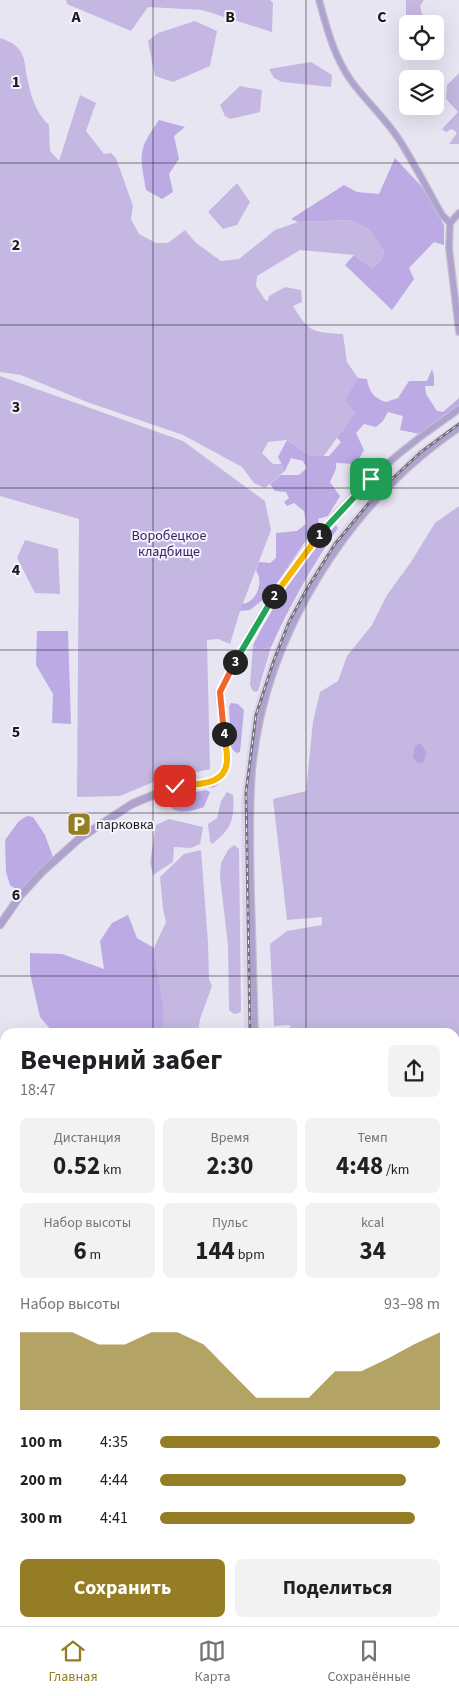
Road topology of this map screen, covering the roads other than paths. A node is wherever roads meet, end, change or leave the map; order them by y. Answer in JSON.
{"nodes":[{"id":1,"x":319,"y":0,"type":"edge"},
{"id":2,"x":459,"y":213,"type":"edge"},
{"id":3,"x":450,"y":223,"type":"junction"},
{"id":4,"x":457,"y":306,"type":"edge"},
{"id":5,"x":459,"y":332,"type":"edge"},
{"id":6,"x":459,"y":409,"type":"edge"},
{"id":7,"x":459,"y":428,"type":"edge"},
{"id":8,"x":220,"y":692,"type":"joint"},
{"id":9,"x":0,"y":925,"type":"edge"},
{"id":10,"x":255,"y":1028,"type":"edge"}],
"edges":[{"from":1,"to":3,"type":"street"},
{"from":2,"to":3,"type":"street"},
{"from":3,"to":4,"type":"street"},
{"from":4,"to":5,"type":"street"},
{"from":6,"to":8,"type":"street"},
{"from":7,"to":10,"type":"street"},
{"from":8,"to":9,"type":"street"}]}
